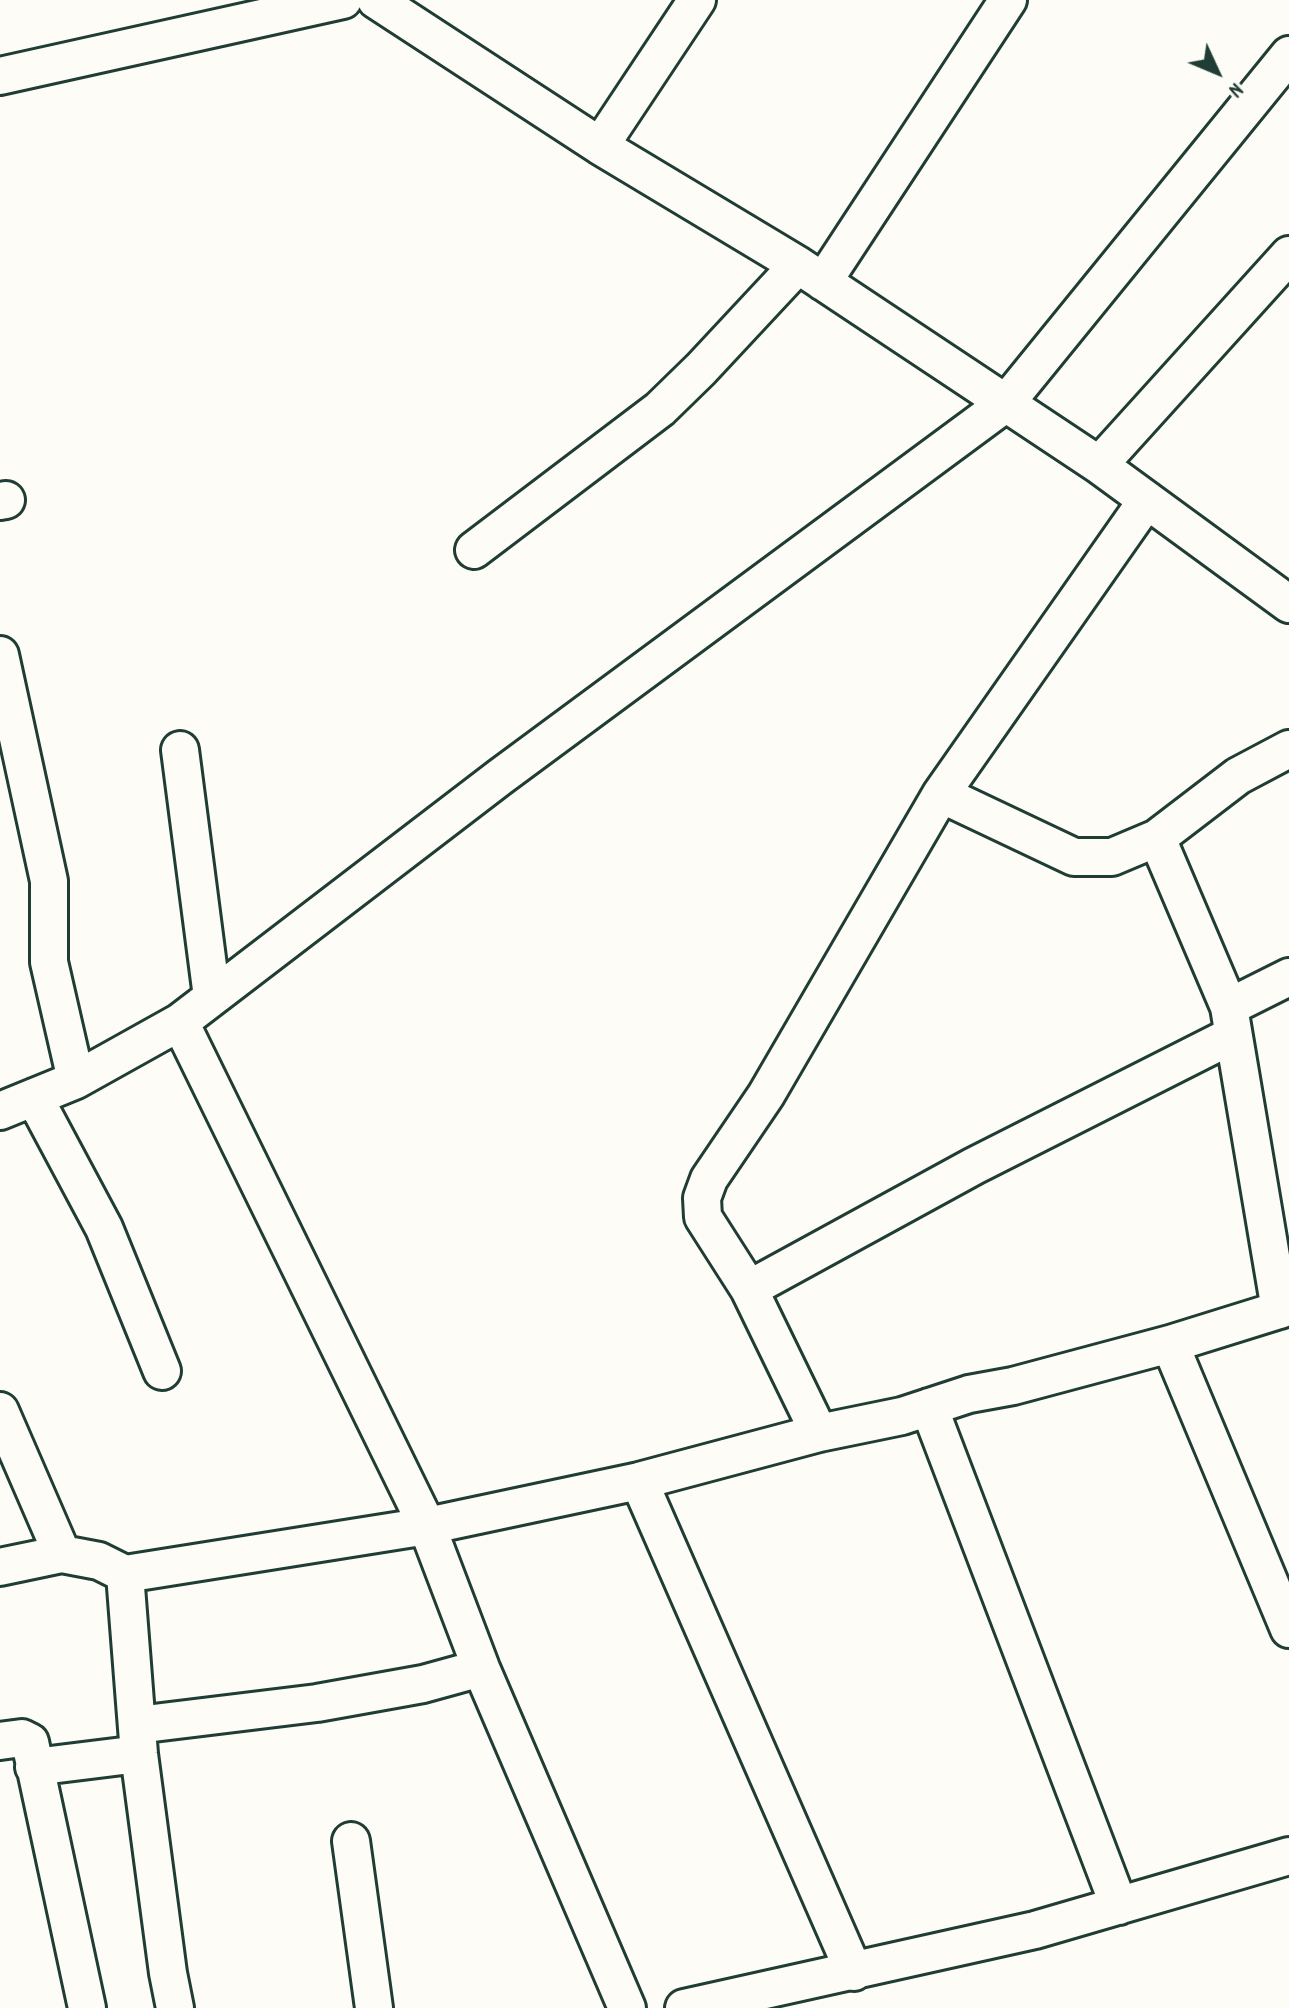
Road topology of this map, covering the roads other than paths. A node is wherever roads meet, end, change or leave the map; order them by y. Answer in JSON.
{"nodes":[{"id":1,"x":343,"y":0,"type":"edge"},
{"id":2,"x":376,"y":0,"type":"edge"},
{"id":3,"x":697,"y":0,"type":"edge"},
{"id":4,"x":1008,"y":0,"type":"edge"},
{"id":5,"x":1289,"y":55,"type":"edge"},
{"id":6,"x":0,"y":76,"type":"edge"},
{"id":7,"x":600,"y":146,"type":"junction"},
{"id":8,"x":1289,"y":255,"type":"edge"},
{"id":9,"x":811,"y":273,"type":"junction"},
{"id":10,"x":1006,"y":403,"type":"junction"},
{"id":11,"x":1099,"y":465,"type":"junction"},
{"id":12,"x":1147,"y":500,"type":"junction"},
{"id":13,"x":474,"y":550,"type":"dead end"},
{"id":14,"x":1285,"y":593,"type":"edge"},
{"id":15,"x":0,"y":655,"type":"edge"},
{"id":16,"x":8,"y":733,"type":"edge"},
{"id":17,"x":1289,"y":749,"type":"edge"},
{"id":18,"x":180,"y":750,"type":"dead end"},
{"id":19,"x":941,"y":794,"type":"junction"},
{"id":20,"x":1157,"y":838,"type":"junction"},
{"id":21,"x":1289,"y":977,"type":"edge"},
{"id":22,"x":212,"y":997,"type":"junction"},
{"id":23,"x":1231,"y":1021,"type":"junction"},
{"id":24,"x":180,"y":1022,"type":"junction"},
{"id":25,"x":76,"y":1080,"type":"junction"},
{"id":26,"x":34,"y":1097,"type":"junction"},
{"id":27,"x":0,"y":1111,"type":"edge"},
{"id":28,"x":749,"y":1289,"type":"junction"},
{"id":29,"x":1284,"y":1308,"type":"edge"},
{"id":30,"x":1170,"y":1344,"type":"junction"},
{"id":31,"x":162,"y":1371,"type":"dead end"},
{"id":32,"x":929,"y":1407,"type":"junction"},
{"id":33,"x":0,"y":1411,"type":"edge"},
{"id":34,"x":819,"y":1433,"type":"junction"},
{"id":35,"x":639,"y":1481,"type":"junction"},
{"id":36,"x":427,"y":1526,"type":"junction"},
{"id":37,"x":62,"y":1554,"type":"junction"},
{"id":38,"x":0,"y":1567,"type":"edge"},
{"id":39,"x":125,"y":1574,"type":"junction"},
{"id":40,"x":1289,"y":1629,"type":"edge"},
{"id":41,"x":481,"y":1668,"type":"junction"},
{"id":42,"x":138,"y":1739,"type":"junction"},
{"id":43,"x":0,"y":1741,"type":"edge"},
{"id":44,"x":34,"y":1767,"type":"junction"},
{"id":45,"x":351,"y":1841,"type":"dead end"},
{"id":46,"x":1289,"y":1856,"type":"edge"},
{"id":47,"x":1119,"y":1906,"type":"junction"},
{"id":48,"x":854,"y":1972,"type":"junction"},
{"id":49,"x":87,"y":2008,"type":"edge"},
{"id":50,"x":175,"y":2008,"type":"edge"},
{"id":51,"x":374,"y":2008,"type":"edge"},
{"id":52,"x":627,"y":2008,"type":"edge"},
{"id":53,"x":684,"y":2008,"type":"edge"}],
"edges":[{"from":1,"to":6,"type":"street"},
{"from":2,"to":7,"type":"street"},
{"from":3,"to":7,"type":"street"},
{"from":4,"to":9,"type":"street"},
{"from":5,"to":10,"type":"street"},
{"from":7,"to":9,"type":"street"},
{"from":8,"to":11,"type":"street"},
{"from":9,"to":10,"type":"street"},
{"from":9,"to":13,"type":"street"},
{"from":10,"to":11,"type":"street"},
{"from":10,"to":22,"type":"street"},
{"from":11,"to":12,"type":"street"},
{"from":12,"to":14,"type":"street"},
{"from":12,"to":19,"type":"street"},
{"from":15,"to":16,"type":"street"},
{"from":16,"to":25,"type":"street"},
{"from":17,"to":20,"type":"street"},
{"from":18,"to":22,"type":"street"},
{"from":19,"to":20,"type":"street"},
{"from":19,"to":28,"type":"street"},
{"from":20,"to":23,"type":"street"},
{"from":21,"to":23,"type":"street"},
{"from":22,"to":24,"type":"street"},
{"from":23,"to":28,"type":"street"},
{"from":23,"to":29,"type":"street"},
{"from":24,"to":25,"type":"street"},
{"from":24,"to":36,"type":"street"},
{"from":25,"to":26,"type":"street"},
{"from":26,"to":27,"type":"street"},
{"from":26,"to":31,"type":"street"},
{"from":28,"to":34,"type":"street"},
{"from":29,"to":30,"type":"street"},
{"from":30,"to":32,"type":"street"},
{"from":30,"to":40,"type":"street"},
{"from":32,"to":34,"type":"street"},
{"from":32,"to":47,"type":"street"},
{"from":33,"to":37,"type":"street"},
{"from":34,"to":35,"type":"street"},
{"from":35,"to":36,"type":"street"},
{"from":35,"to":48,"type":"street"},
{"from":36,"to":39,"type":"street"},
{"from":36,"to":41,"type":"street"},
{"from":37,"to":38,"type":"street"},
{"from":37,"to":39,"type":"street"},
{"from":39,"to":42,"type":"street"},
{"from":41,"to":42,"type":"street"},
{"from":41,"to":52,"type":"street"},
{"from":42,"to":44,"type":"street"},
{"from":42,"to":50,"type":"street"},
{"from":43,"to":44,"type":"street"},
{"from":44,"to":49,"type":"street"},
{"from":45,"to":51,"type":"street"},
{"from":46,"to":47,"type":"street"},
{"from":47,"to":48,"type":"street"},
{"from":48,"to":53,"type":"street"}]}
